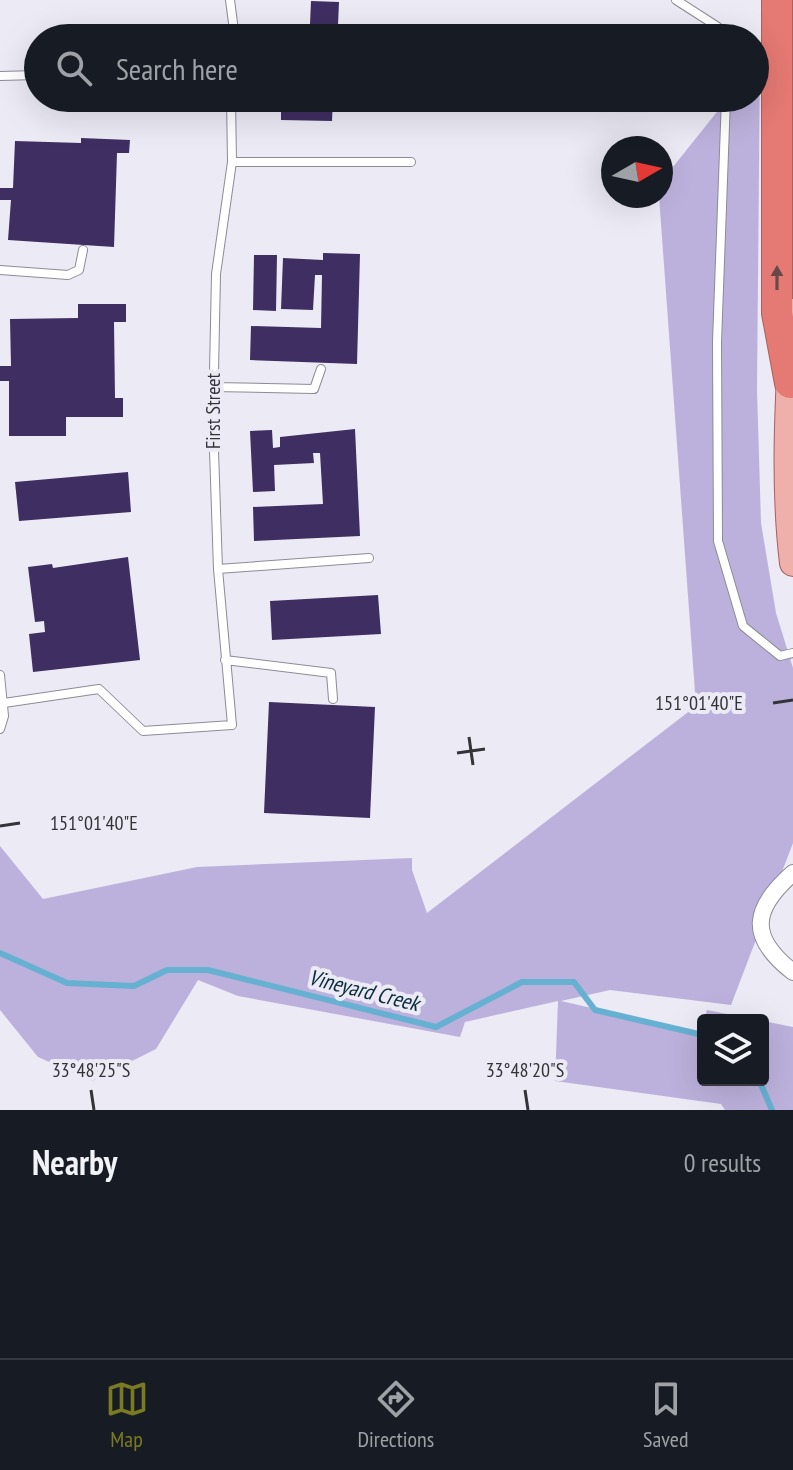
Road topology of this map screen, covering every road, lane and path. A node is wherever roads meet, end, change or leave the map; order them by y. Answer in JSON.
{"nodes":[{"id":1,"x":230,"y":0,"type":"edge"},
{"id":2,"x":676,"y":0,"type":"edge"},
{"id":3,"x":777,"y":0,"type":"edge"},
{"id":4,"x":233,"y":24,"type":"edge"},
{"id":5,"x":713,"y":24,"type":"edge"},
{"id":6,"x":24,"y":75,"type":"edge"},
{"id":7,"x":0,"y":76,"type":"edge"},
{"id":8,"x":231,"y":112,"type":"edge"},
{"id":9,"x":725,"y":112,"type":"edge"},
{"id":10,"x":232,"y":162,"type":"junction"},
{"id":11,"x":411,"y":162,"type":"dead end"},
{"id":12,"x":83,"y":250,"type":"dead end"},
{"id":13,"x":0,"y":270,"type":"edge"},
{"id":14,"x":793,"y":312,"type":"edge"},
{"id":15,"x":321,"y":369,"type":"dead end"},
{"id":16,"x":790,"y":383,"type":"junction"},
{"id":17,"x":213,"y":387,"type":"junction"},
{"id":18,"x":369,"y":558,"type":"dead end"},
{"id":19,"x":793,"y":563,"type":"edge"},
{"id":20,"x":218,"y":569,"type":"junction"},
{"id":21,"x":793,"y":653,"type":"edge"},
{"id":22,"x":225,"y":660,"type":"junction"},
{"id":23,"x":0,"y":675,"type":"edge"},
{"id":24,"x":333,"y":699,"type":"dead end"},
{"id":25,"x":4,"y":703,"type":"junction"},
{"id":26,"x":0,"y":729,"type":"edge"},
{"id":27,"x":793,"y":873,"type":"edge"},
{"id":28,"x":793,"y":972,"type":"edge"}],
"edges":[{"from":1,"to":4,"type":"lane"},
{"from":2,"to":5,"type":"lane"},
{"from":16,"to":3,"type":"highway","one_way":true},
{"from":6,"to":7,"type":"lane"},
{"from":8,"to":10,"type":"lane","name":"First Street"},
{"from":9,"to":21,"type":"lane"},
{"from":10,"to":11,"type":"lane"},
{"from":10,"to":17,"type":"lane","name":"First Street"},
{"from":12,"to":13,"type":"lane"},
{"from":14,"to":16,"type":"main road"},
{"from":15,"to":17,"type":"lane"},
{"from":16,"to":19,"type":"main road"},
{"from":17,"to":20,"type":"lane","name":"First Street"},
{"from":18,"to":20,"type":"lane"},
{"from":20,"to":22,"type":"lane","name":"First Street"},
{"from":22,"to":24,"type":"lane"},
{"from":22,"to":25,"type":"lane","name":"First Street"},
{"from":23,"to":25,"type":"lane"},
{"from":25,"to":26,"type":"lane"},
{"from":27,"to":28,"type":"street"}]}
